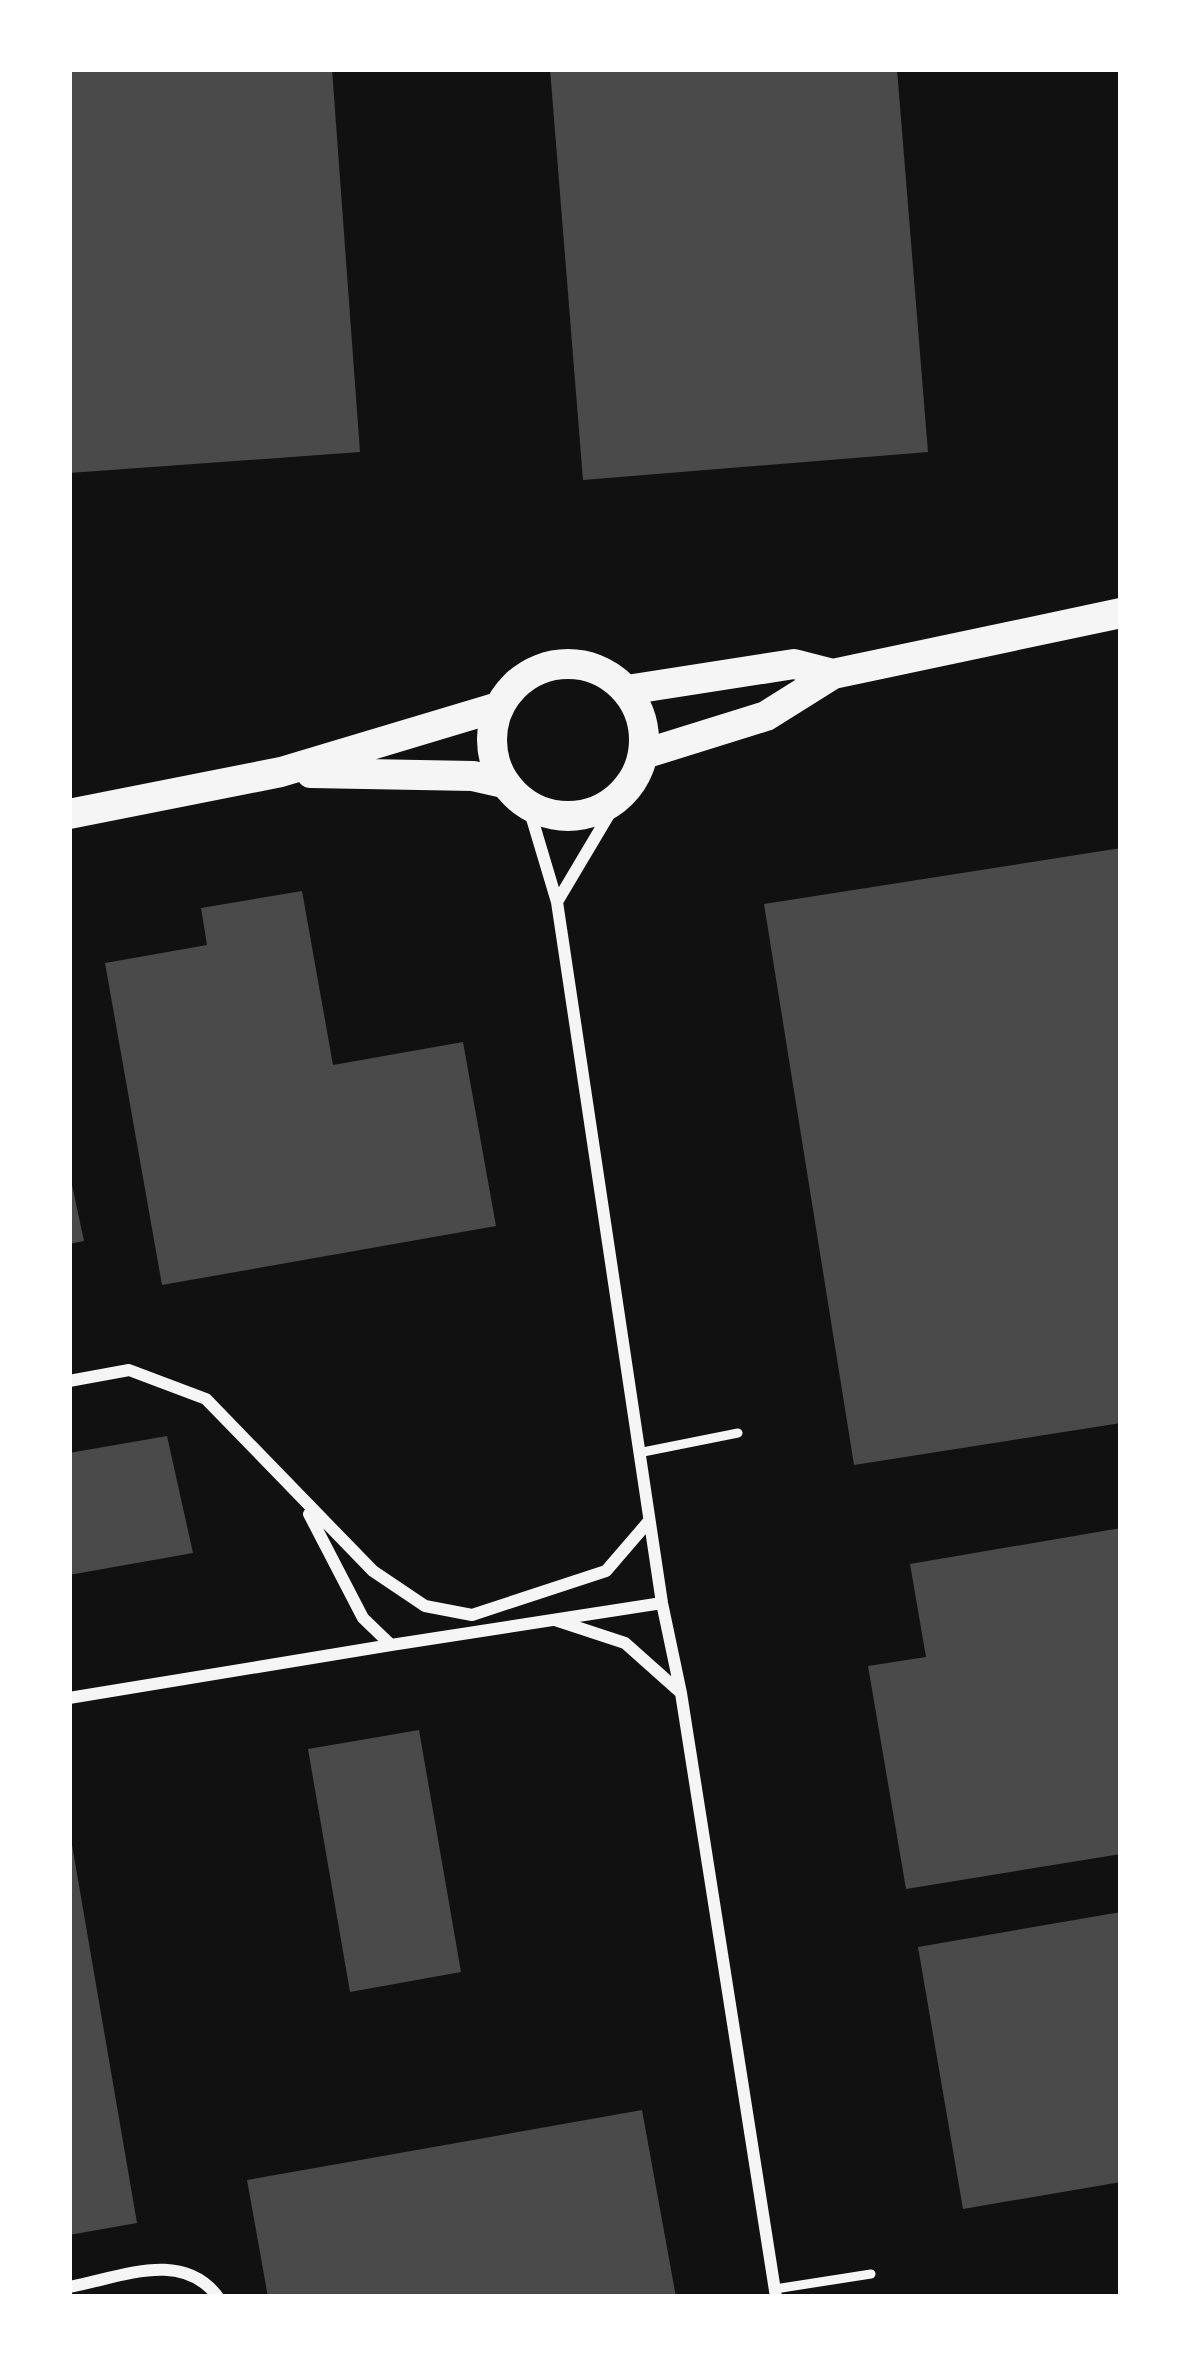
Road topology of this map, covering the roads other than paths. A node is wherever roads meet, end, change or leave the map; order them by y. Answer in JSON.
{"nodes":[{"id":1,"x":1121,"y":613,"type":"edge"},
{"id":2,"x":833,"y":674,"type":"junction"},
{"id":3,"x":627,"y":690,"type":"junction"},
{"id":4,"x":498,"y":707,"type":"junction"},
{"id":5,"x":644,"y":754,"type":"junction"},
{"id":6,"x":281,"y":772,"type":"junction"},
{"id":7,"x":504,"y":783,"type":"junction"},
{"id":8,"x":620,"y":796,"type":"junction"},
{"id":9,"x":528,"y":805,"type":"junction"},
{"id":10,"x":69,"y":814,"type":"edge"},
{"id":11,"x":557,"y":902,"type":"junction"},
{"id":12,"x":69,"y":1381,"type":"edge"},
{"id":13,"x":738,"y":1433,"type":"dead end"},
{"id":14,"x":643,"y":1452,"type":"junction"},
{"id":15,"x":302,"y":1503,"type":"junction"},
{"id":16,"x":649,"y":1521,"type":"junction"},
{"id":17,"x":662,"y":1603,"type":"junction"},
{"id":18,"x":548,"y":1617,"type":"junction"},
{"id":19,"x":391,"y":1645,"type":"junction"},
{"id":20,"x":682,"y":1694,"type":"junction"},
{"id":21,"x":69,"y":1698,"type":"edge"},
{"id":22,"x":871,"y":2274,"type":"dead end"},
{"id":23,"x":69,"y":2287,"type":"edge"},
{"id":24,"x":776,"y":2293,"type":"edge"},
{"id":25,"x":218,"y":2297,"type":"edge"}],
"edges":[{"from":1,"to":2,"type":"main road"},
{"from":2,"to":3,"type":"main road"},
{"from":2,"to":5,"type":"main road"},
{"from":3,"to":4,"type":"main road"},
{"from":3,"to":5,"type":"main road"},
{"from":4,"to":6,"type":"main road"},
{"from":4,"to":7,"type":"main road"},
{"from":5,"to":8,"type":"main road"},
{"from":6,"to":7,"type":"main road"},
{"from":6,"to":10,"type":"main road"},
{"from":7,"to":9,"type":"main road"},
{"from":8,"to":9,"type":"main road"},
{"from":8,"to":11,"type":"street"},
{"from":9,"to":11,"type":"street"},
{"from":11,"to":14,"type":"street"},
{"from":12,"to":15,"type":"street"},
{"from":13,"to":14,"type":"lane"},
{"from":14,"to":16,"type":"street"},
{"from":15,"to":16,"type":"street"},
{"from":15,"to":19,"type":"street"},
{"from":16,"to":17,"type":"street"},
{"from":17,"to":18,"type":"street"},
{"from":17,"to":20,"type":"street"},
{"from":18,"to":19,"type":"street"},
{"from":18,"to":20,"type":"street"},
{"from":19,"to":21,"type":"street"},
{"from":20,"to":24,"type":"street"},
{"from":22,"to":24,"type":"lane"},
{"from":23,"to":25,"type":"street"}]}
